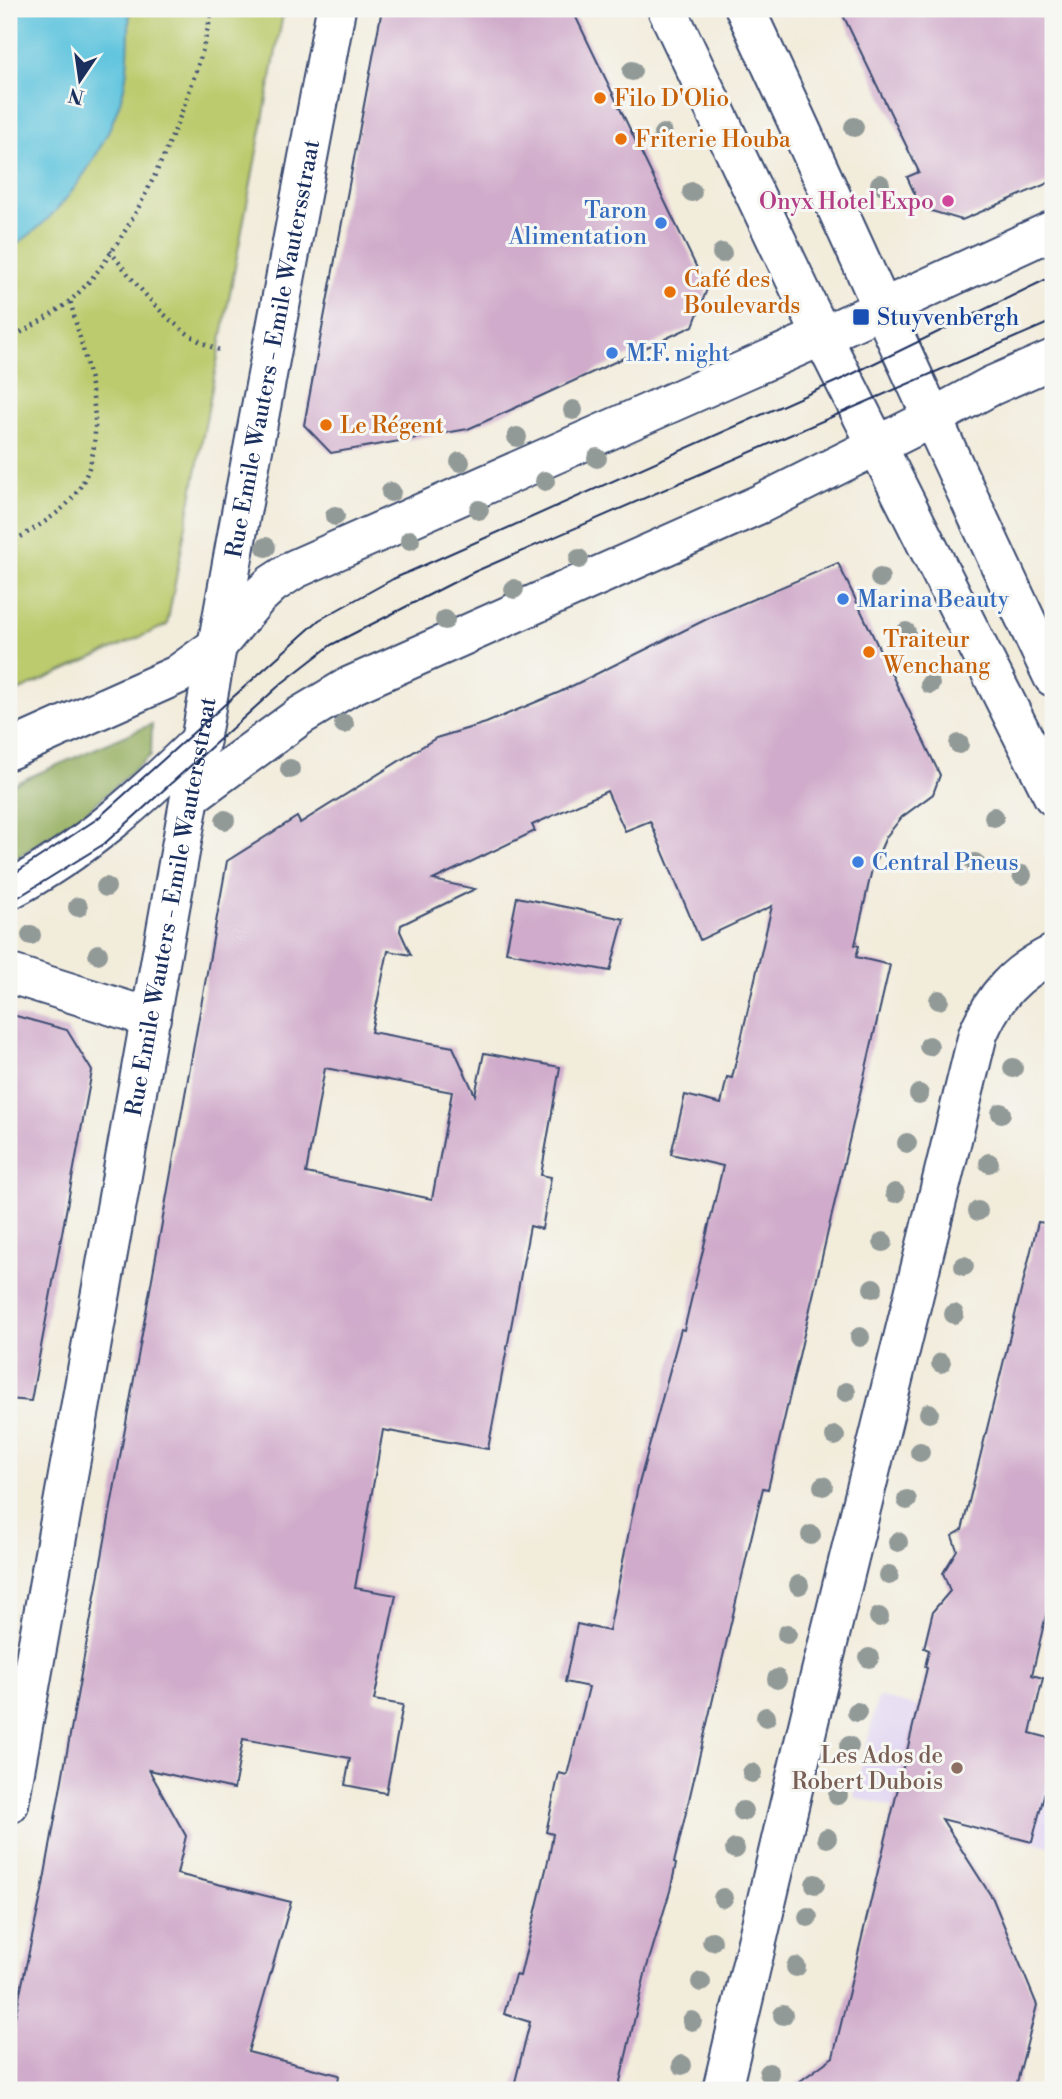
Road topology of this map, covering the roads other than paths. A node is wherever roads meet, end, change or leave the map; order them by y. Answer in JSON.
{"nodes":[{"id":1,"x":336,"y":9,"type":"edge"},
{"id":2,"x":667,"y":9,"type":"edge"},
{"id":3,"x":745,"y":9,"type":"edge"},
{"id":4,"x":1053,"y":230,"type":"edge"},
{"id":5,"x":884,"y":306,"type":"junction"},
{"id":6,"x":822,"y":336,"type":"junction"},
{"id":7,"x":1053,"y":359,"type":"edge"},
{"id":8,"x":932,"y":418,"type":"junction"},
{"id":9,"x":879,"y":446,"type":"junction"},
{"id":10,"x":217,"y":646,"type":"junction"},
{"id":11,"x":1053,"y":677,"type":"edge"},
{"id":12,"x":201,"y":740,"type":"junction"},
{"id":13,"x":9,"y":750,"type":"edge"},
{"id":14,"x":192,"y":795,"type":"junction"},
{"id":15,"x":1053,"y":796,"type":"edge"},
{"id":16,"x":9,"y":890,"type":"edge"},
{"id":17,"x":1053,"y":954,"type":"edge"},
{"id":18,"x":9,"y":976,"type":"edge"},
{"id":19,"x":151,"y":1018,"type":"junction"},
{"id":20,"x":9,"y":1804,"type":"edge"},
{"id":21,"x":722,"y":2090,"type":"edge"}],
"edges":[{"from":1,"to":10,"type":"street","name":"Rue Emile Wauters - Emile Wautersstraat"},
{"from":2,"to":6,"type":"street"},
{"from":3,"to":5,"type":"street"},
{"from":4,"to":5,"type":"street"},
{"from":5,"to":6,"type":"street"},
{"from":5,"to":8,"type":"street"},
{"from":6,"to":9,"type":"street"},
{"from":6,"to":10,"type":"street"},
{"from":7,"to":8,"type":"street"},
{"from":8,"to":9,"type":"street"},
{"from":8,"to":11,"type":"street"},
{"from":9,"to":14,"type":"street"},
{"from":9,"to":15,"type":"street"},
{"from":10,"to":12,"type":"street","name":"Rue Emile Wauters - Emile Wautersstraat"},
{"from":10,"to":13,"type":"street"},
{"from":12,"to":14,"type":"street","name":"Rue Emile Wauters - Emile Wautersstraat"},
{"from":12,"to":16,"type":"street"},
{"from":14,"to":19,"type":"street","name":"Rue Emile Wauters - Emile Wautersstraat"},
{"from":17,"to":21,"type":"street"},
{"from":18,"to":19,"type":"street"},
{"from":19,"to":20,"type":"street","name":"Rue Emile Wauters - Emile Wautersstraat"}]}
